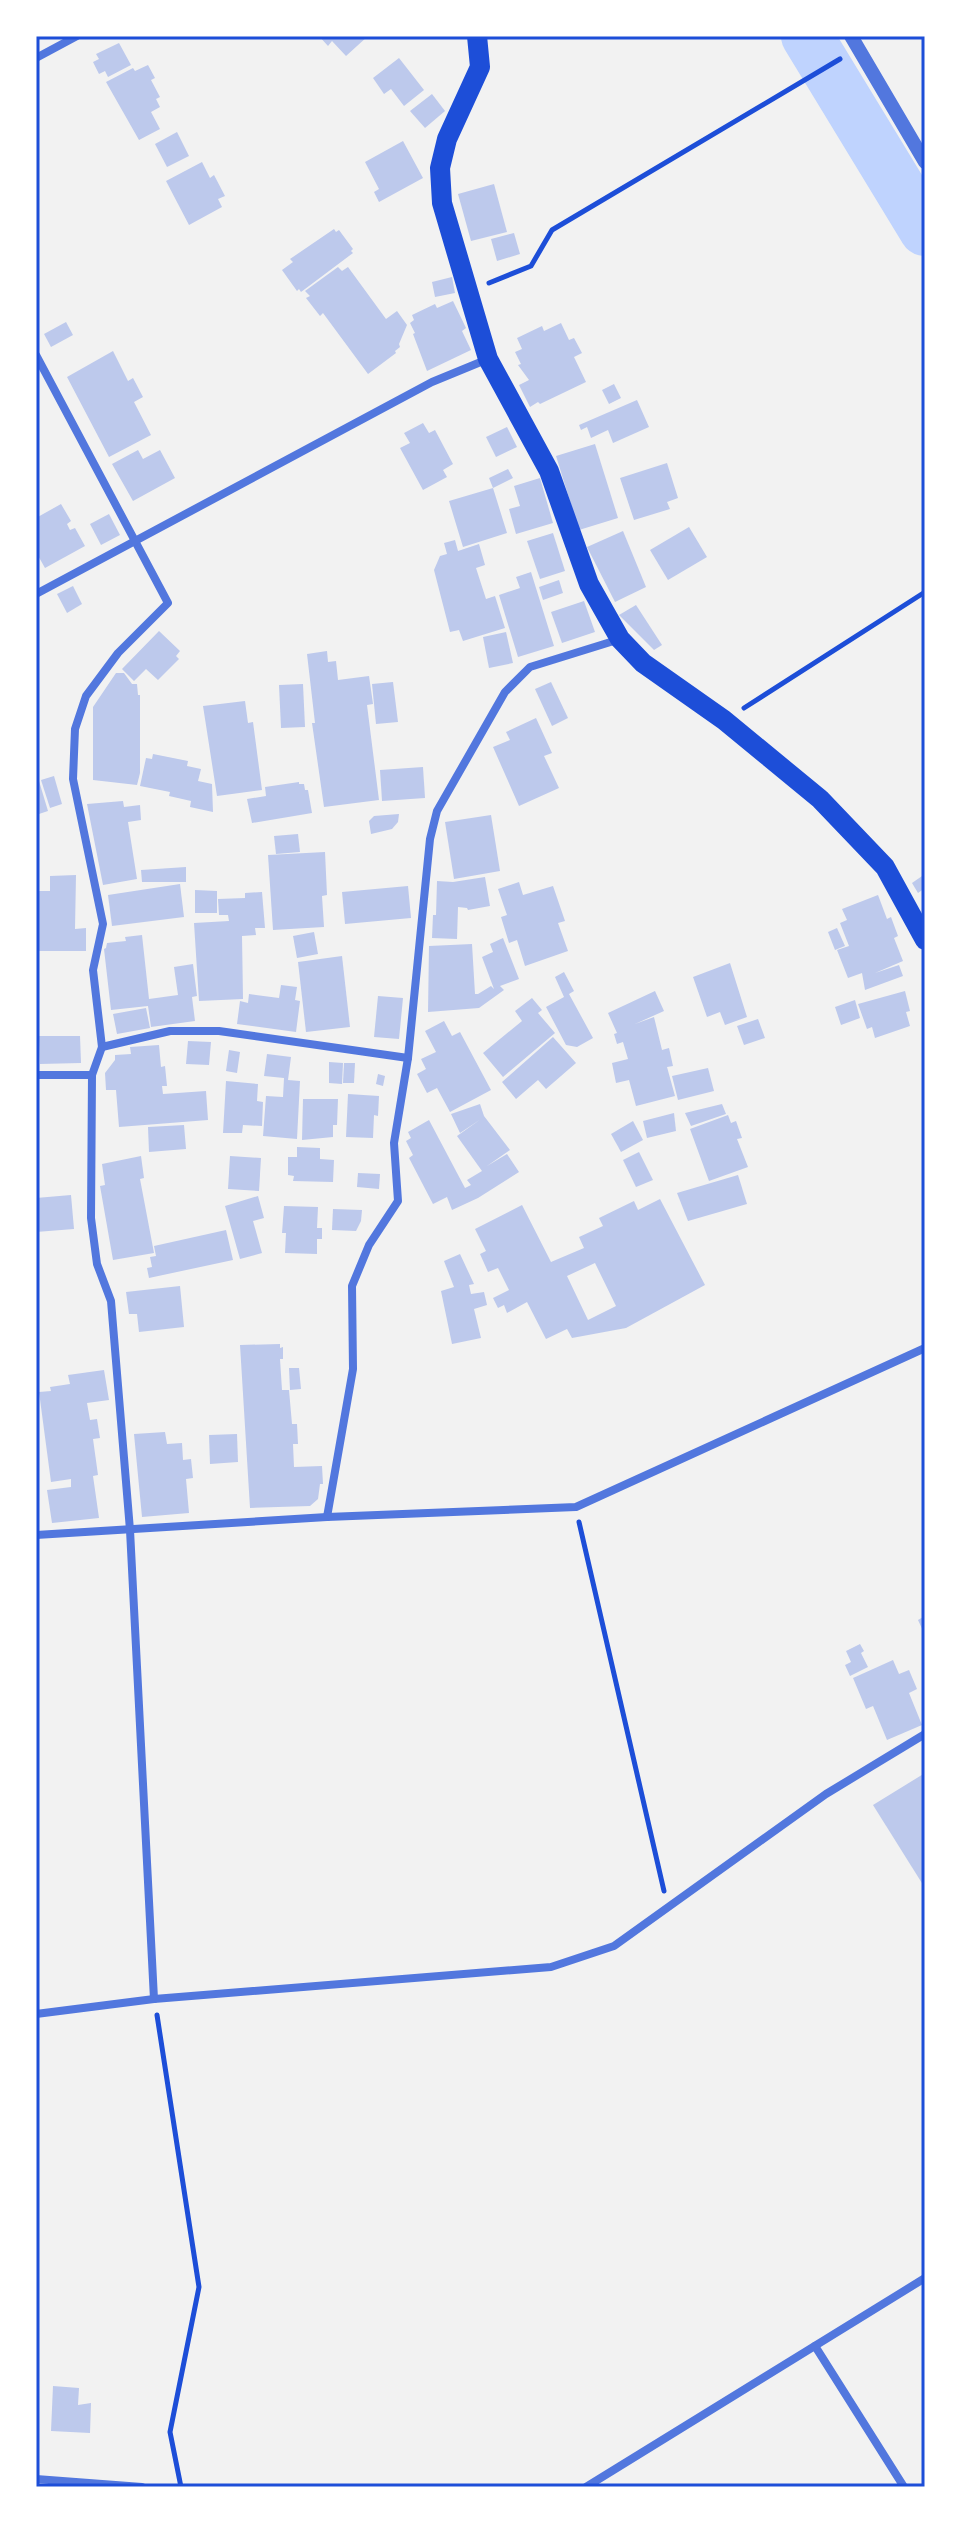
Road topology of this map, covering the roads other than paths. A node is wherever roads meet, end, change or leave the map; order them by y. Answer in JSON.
{"nodes":[{"id":1,"x":77,"y":36,"type":"edge"},
{"id":2,"x":477,"y":36,"type":"edge"},
{"id":3,"x":851,"y":36,"type":"edge"},
{"id":4,"x":36,"y":58,"type":"edge"},
{"id":5,"x":925,"y":162,"type":"edge"},
{"id":6,"x":36,"y":355,"type":"edge"},
{"id":7,"x":488,"y":359,"type":"junction"},
{"id":8,"x":135,"y":543,"type":"junction"},
{"id":9,"x":36,"y":594,"type":"edge"},
{"id":10,"x":620,"y":639,"type":"junction"},
{"id":11,"x":925,"y":940,"type":"edge"},
{"id":12,"x":102,"y":1047,"type":"junction"},
{"id":13,"x":408,"y":1058,"type":"junction"},
{"id":14,"x":36,"y":1075,"type":"edge"},
{"id":15,"x":92,"y":1075,"type":"junction"},
{"id":16,"x":925,"y":1348,"type":"edge"},
{"id":17,"x":327,"y":1517,"type":"junction"},
{"id":18,"x":130,"y":1530,"type":"junction"},
{"id":19,"x":36,"y":1535,"type":"edge"},
{"id":20,"x":925,"y":1734,"type":"edge"},
{"id":21,"x":154,"y":1999,"type":"junction"},
{"id":22,"x":36,"y":2014,"type":"edge"},
{"id":23,"x":925,"y":2278,"type":"edge"},
{"id":24,"x":815,"y":2346,"type":"junction"},
{"id":25,"x":36,"y":2479,"type":"edge"},
{"id":26,"x":142,"y":2487,"type":"edge"},
{"id":27,"x":586,"y":2487,"type":"edge"},
{"id":28,"x":904,"y":2487,"type":"edge"}],
"edges":[{"from":1,"to":4,"type":"street"},
{"from":2,"to":7,"type":"main road"},
{"from":3,"to":5,"type":"street"},
{"from":6,"to":8,"type":"street"},
{"from":7,"to":8,"type":"street"},
{"from":7,"to":10,"type":"main road"},
{"from":8,"to":9,"type":"street"},
{"from":8,"to":12,"type":"street"},
{"from":10,"to":11,"type":"main road"},
{"from":10,"to":13,"type":"street"},
{"from":12,"to":13,"type":"street"},
{"from":12,"to":15,"type":"street"},
{"from":13,"to":17,"type":"street"},
{"from":14,"to":15,"type":"street"},
{"from":15,"to":18,"type":"street"},
{"from":16,"to":17,"type":"street"},
{"from":17,"to":18,"type":"street"},
{"from":18,"to":19,"type":"street"},
{"from":18,"to":21,"type":"street"},
{"from":20,"to":21,"type":"street"},
{"from":21,"to":22,"type":"street"},
{"from":23,"to":24,"type":"street"},
{"from":24,"to":27,"type":"street"},
{"from":24,"to":28,"type":"street"},
{"from":25,"to":26,"type":"street"}]}
